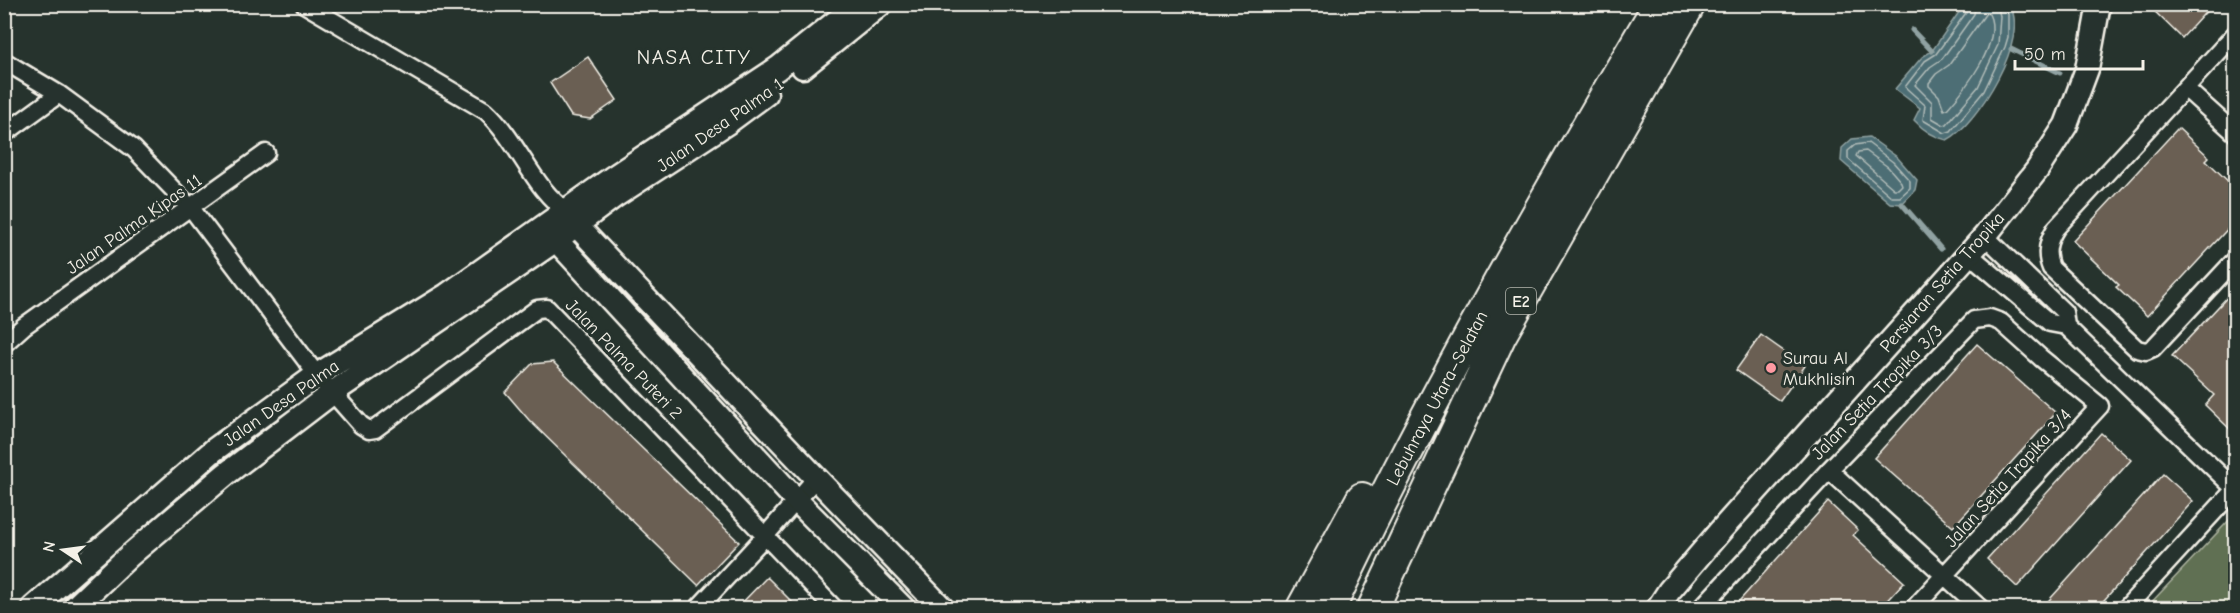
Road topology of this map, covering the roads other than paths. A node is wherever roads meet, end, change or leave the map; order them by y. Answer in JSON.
{"nodes":[{"id":1,"x":304,"y":4,"type":"edge"},
{"id":2,"x":858,"y":4,"type":"edge"},
{"id":3,"x":881,"y":4,"type":"edge"},
{"id":4,"x":1659,"y":4,"type":"edge"},
{"id":5,"x":1690,"y":4,"type":"edge"},
{"id":6,"x":2099,"y":4,"type":"edge"},
{"id":7,"x":2235,"y":33,"type":"edge"},
{"id":8,"x":4,"y":61,"type":"edge"},
{"id":9,"x":2186,"y":88,"type":"junction"},
{"id":10,"x":58,"y":94,"type":"junction"},
{"id":11,"x":4,"y":134,"type":"edge"},
{"id":12,"x":2235,"y":134,"type":"edge"},
{"id":13,"x":266,"y":153,"type":"dead end"},
{"id":14,"x":1555,"y":180,"type":"junction"},
{"id":15,"x":191,"y":208,"type":"junction"},
{"id":16,"x":561,"y":221,"type":"junction"},
{"id":17,"x":1985,"y":236,"type":"junction"},
{"id":18,"x":1969,"y":254,"type":"junction"},
{"id":19,"x":2235,"y":259,"type":"edge"},
{"id":20,"x":2027,"y":277,"type":"junction"},
{"id":21,"x":2014,"y":292,"type":"junction"},
{"id":22,"x":2066,"y":326,"type":"junction"},
{"id":23,"x":4,"y":344,"type":"edge"},
{"id":24,"x":317,"y":375,"type":"junction"},
{"id":25,"x":332,"y":393,"type":"junction"},
{"id":26,"x":2100,"y":406,"type":"joint"},
{"id":27,"x":1829,"y":470,"type":"junction"},
{"id":28,"x":816,"y":478,"type":"junction"},
{"id":29,"x":2235,"y":488,"type":"edge"},
{"id":30,"x":796,"y":500,"type":"junction"},
{"id":31,"x":766,"y":535,"type":"junction"},
{"id":32,"x":1945,"y":576,"type":"junction"},
{"id":33,"x":699,"y":607,"type":"dead end"},
{"id":34,"x":33,"y":609,"type":"edge"},
{"id":35,"x":74,"y":609,"type":"edge"},
{"id":36,"x":834,"y":609,"type":"edge"},
{"id":37,"x":903,"y":609,"type":"edge"},
{"id":38,"x":942,"y":609,"type":"edge"},
{"id":39,"x":1302,"y":609,"type":"edge"},
{"id":40,"x":1330,"y":609,"type":"edge"},
{"id":41,"x":1372,"y":609,"type":"edge"},
{"id":42,"x":1658,"y":609,"type":"edge"},
{"id":43,"x":1701,"y":609,"type":"edge"},
{"id":44,"x":1914,"y":609,"type":"edge"},
{"id":45,"x":1980,"y":609,"type":"edge"},
{"id":46,"x":2126,"y":609,"type":"edge"}],
"edges":[{"from":1,"to":16,"type":"street"},
{"from":2,"to":16,"type":"street","name":"Jalan Desa Palma 1"},
{"from":3,"to":16,"type":"street","name":"Jalan Desa Palma 1"},
{"from":4,"to":14,"type":"highway","name":"Lebuhraya Utara–Selatan","number":"E2"},
{"from":5,"to":41,"type":"highway","name":"Lebuhraya Utara–Selatan","number":"E2"},
{"from":6,"to":17,"type":"street","name":"Persiaran Setia Tropika"},
{"from":7,"to":9,"type":"street"},
{"from":8,"to":10,"type":"street"},
{"from":9,"to":12,"type":"street"},
{"from":9,"to":19,"type":"street"},
{"from":10,"to":11,"type":"street"},
{"from":10,"to":15,"type":"street"},
{"from":13,"to":15,"type":"street","name":"Jalan Palma Kipas 11"},
{"from":14,"to":39,"type":"highway"},
{"from":14,"to":40,"type":"highway","name":"Lebuhraya Utara–Selatan","number":"E2"},
{"from":15,"to":23,"type":"street","name":"Jalan Palma Kipas 11"},
{"from":15,"to":24,"type":"street"},
{"from":16,"to":24,"type":"street","name":"Jalan Desa Palma"},
{"from":16,"to":25,"type":"street","name":"Jalan Desa Palma"},
{"from":16,"to":28,"type":"street"},
{"from":16,"to":30,"type":"street"},
{"from":17,"to":18,"type":"street","name":"Persiaran Setia Tropika"},
{"from":17,"to":20,"type":"street"},
{"from":18,"to":21,"type":"street"},
{"from":18,"to":42,"type":"street","name":"Persiaran Setia Tropika"},
{"from":20,"to":21,"type":"street"},
{"from":20,"to":22,"type":"street"},
{"from":21,"to":22,"type":"street"},
{"from":22,"to":29,"type":"street"},
{"from":24,"to":25,"type":"street"},
{"from":24,"to":34,"type":"street","name":"Jalan Desa Palma"},
{"from":25,"to":31,"type":"street","name":"Jalan Palma Puteri 2"},
{"from":25,"to":35,"type":"street","name":"Jalan Desa Palma"},
{"from":26,"to":27,"type":"street","name":"Jalan Setia Tropika 3/3"},
{"from":26,"to":32,"type":"street","name":"Jalan Setia Tropika 3/4"},
{"from":27,"to":32,"type":"street"},
{"from":27,"to":43,"type":"street","name":"Jalan Setia Tropika 3/3"},
{"from":28,"to":30,"type":"street"},
{"from":28,"to":38,"type":"street"},
{"from":29,"to":46,"type":"street"},
{"from":30,"to":31,"type":"street"},
{"from":30,"to":37,"type":"street"},
{"from":31,"to":33,"type":"street"},
{"from":31,"to":36,"type":"street","name":"Jalan Palma Puteri 2"},
{"from":32,"to":44,"type":"street","name":"Jalan Setia Tropika 3/4"},
{"from":32,"to":45,"type":"street"}]}
